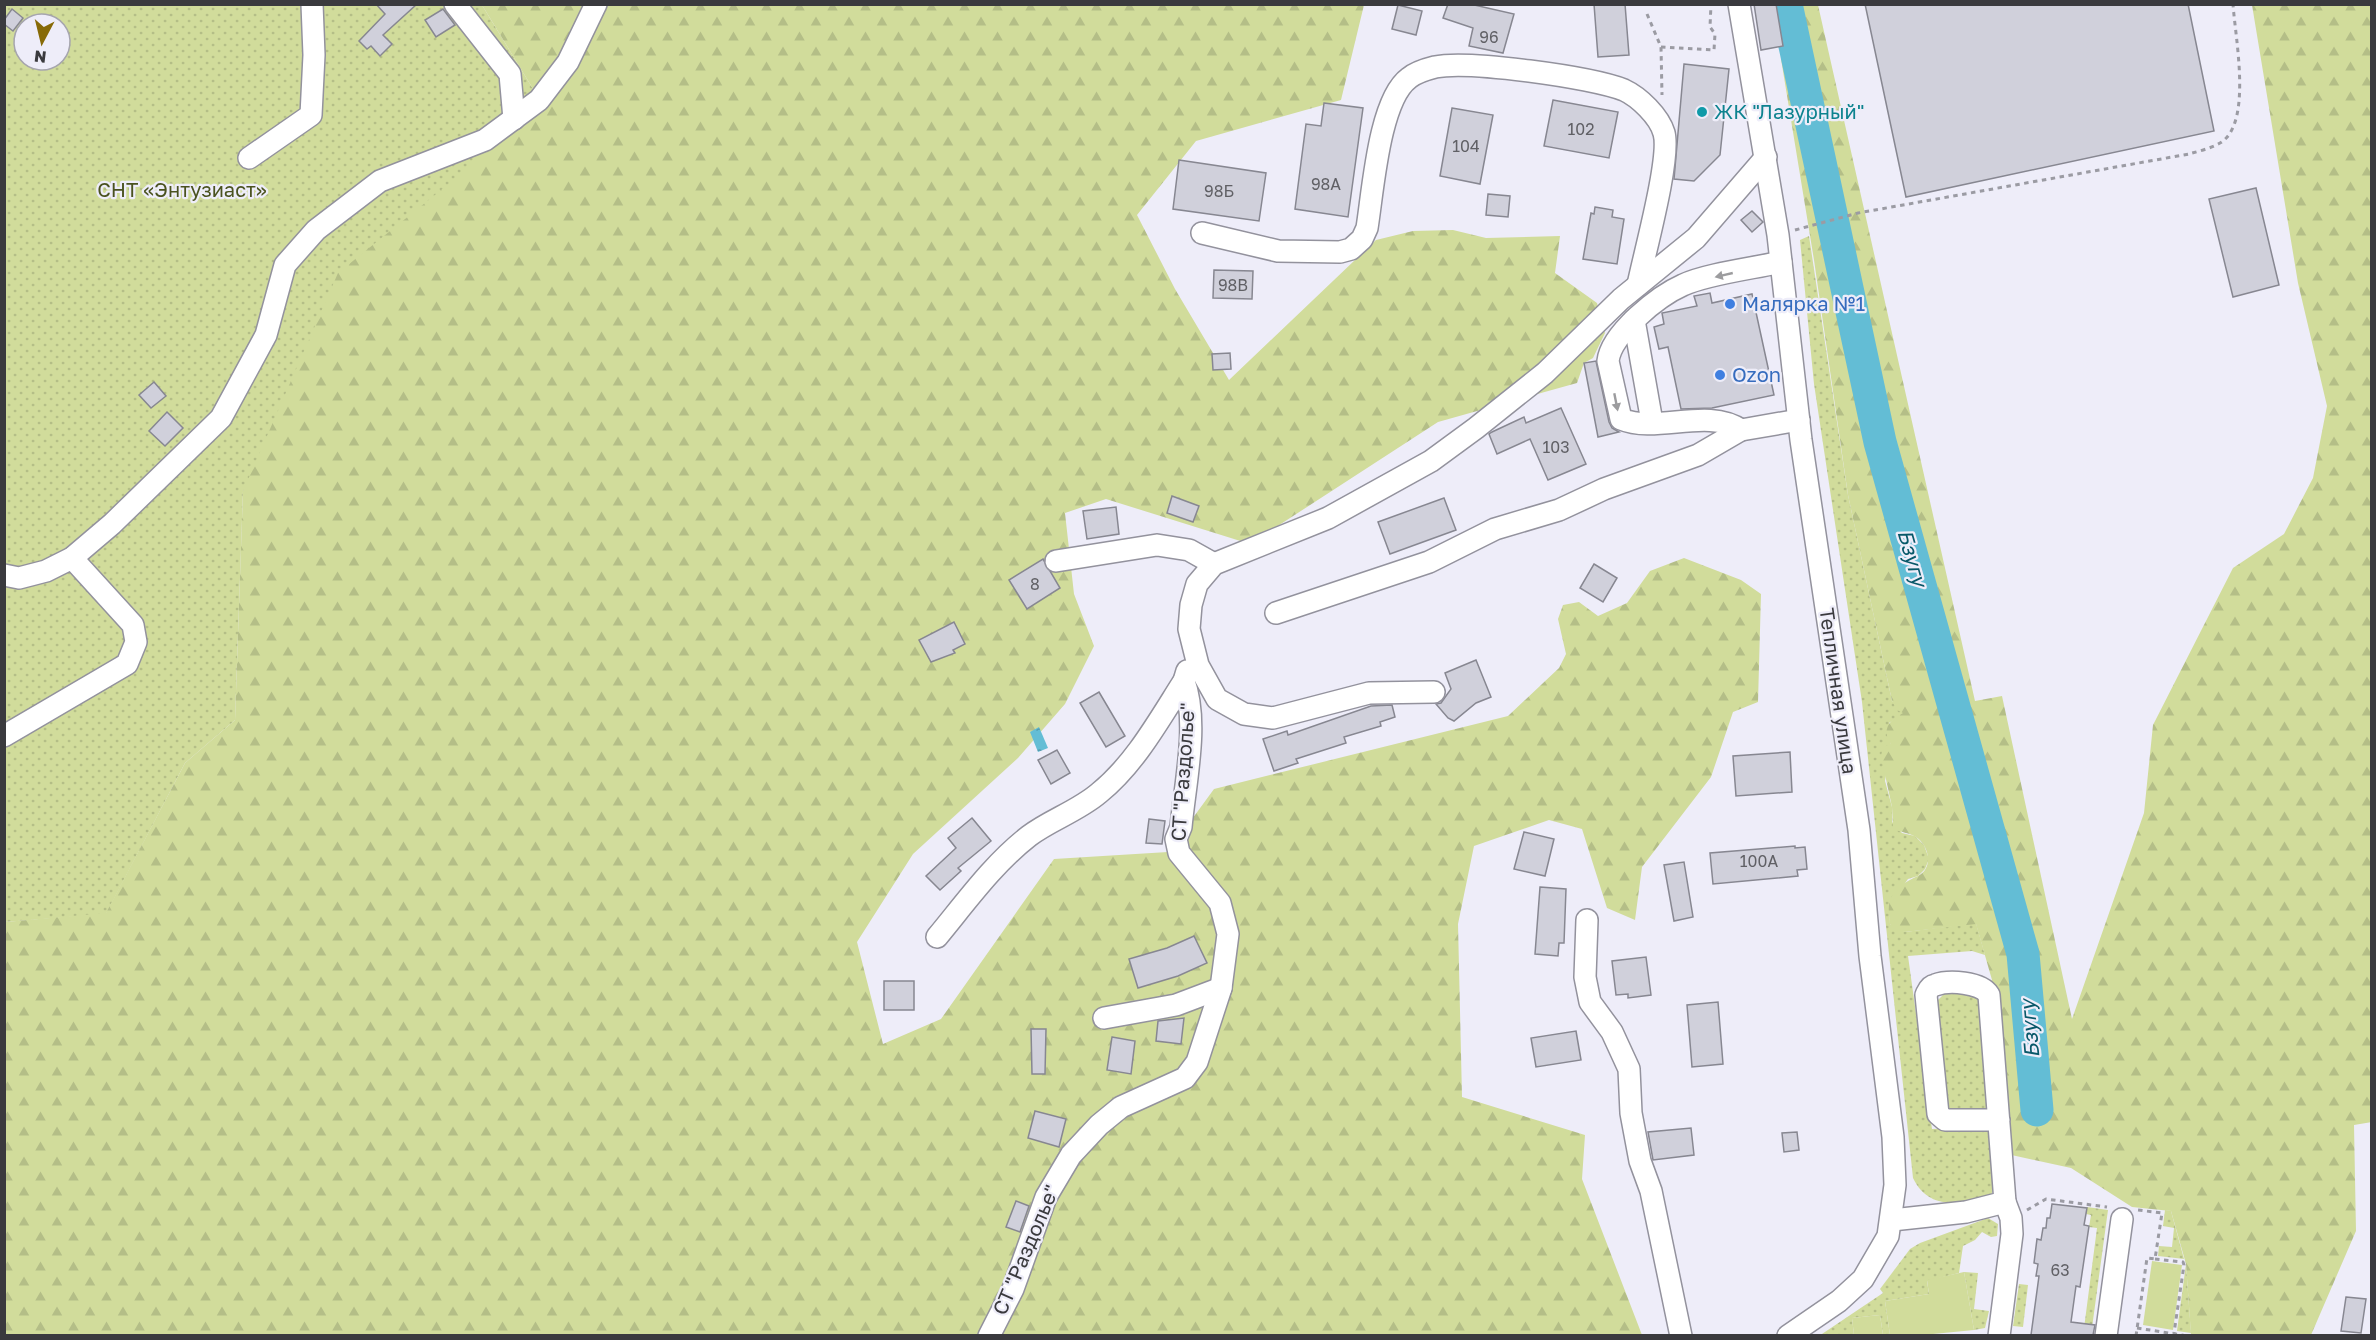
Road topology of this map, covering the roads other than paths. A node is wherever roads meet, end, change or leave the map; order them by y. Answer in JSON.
{"nodes":[{"id":1,"x":312,"y":4,"type":"edge"},
{"id":2,"x":455,"y":4,"type":"edge"},
{"id":3,"x":596,"y":4,"type":"edge"},
{"id":4,"x":1739,"y":4,"type":"edge"},
{"id":5,"x":514,"y":119,"type":"junction"},
{"id":6,"x":1766,"y":157,"type":"junction"},
{"id":7,"x":249,"y":158,"type":"dead end"},
{"id":8,"x":1202,"y":233,"type":"dead end"},
{"id":9,"x":1781,"y":262,"type":"junction"},
{"id":10,"x":1638,"y":285,"type":"junction"},
{"id":11,"x":1634,"y":320,"type":"junction"},
{"id":12,"x":1799,"y":420,"type":"junction"},
{"id":13,"x":1652,"y":422,"type":"junction"},
{"id":14,"x":1741,"y":430,"type":"junction"},
{"id":15,"x":72,"y":558,"type":"junction"},
{"id":16,"x":1056,"y":561,"type":"dead end"},
{"id":17,"x":1214,"y":564,"type":"junction"},
{"id":18,"x":4,"y":575,"type":"edge"},
{"id":19,"x":1276,"y":613,"type":"dead end"},
{"id":20,"x":1194,"y":650,"type":"junction"},
{"id":21,"x":1184,"y":681,"type":"junction"},
{"id":22,"x":1434,"y":692,"type":"dead end"},
{"id":23,"x":4,"y":736,"type":"edge"},
{"id":24,"x":1587,"y":920,"type":"dead end"},
{"id":25,"x":937,"y":937,"type":"dead end"},
{"id":26,"x":1221,"y":988,"type":"junction"},
{"id":27,"x":1104,"y":1018,"type":"dead end"},
{"id":28,"x":1999,"y":1120,"type":"junction"},
{"id":29,"x":2014,"y":1207,"type":"junction"},
{"id":30,"x":2116,"y":1213,"type":"road end"},
{"id":31,"x":1892,"y":1220,"type":"junction"},
{"id":32,"x":989,"y":1335,"type":"edge"},
{"id":33,"x":1681,"y":1335,"type":"edge"},
{"id":34,"x":1788,"y":1335,"type":"edge"},
{"id":35,"x":1999,"y":1335,"type":"edge"},
{"id":36,"x":2106,"y":1335,"type":"edge"}],
"edges":[{"from":1,"to":7,"type":"street"},
{"from":2,"to":5,"type":"street"},
{"from":3,"to":5,"type":"street"},
{"from":4,"to":6,"type":"street","name":"Тепличная улица"},
{"from":5,"to":15,"type":"street"},
{"from":6,"to":9,"type":"street","name":"Тепличная улица"},
{"from":6,"to":10,"type":"street"},
{"from":8,"to":10,"type":"street"},
{"from":9,"to":11,"type":"street","one_way":true},
{"from":9,"to":12,"type":"street","name":"Тепличная улица"},
{"from":10,"to":17,"type":"street"},
{"from":11,"to":13,"type":"street"},
{"from":11,"to":13,"type":"street","one_way":true},
{"from":12,"to":14,"type":"street"},
{"from":12,"to":31,"type":"street","name":"Тепличная улица"},
{"from":13,"to":14,"type":"street"},
{"from":14,"to":19,"type":"street"},
{"from":15,"to":18,"type":"street"},
{"from":15,"to":23,"type":"street"},
{"from":16,"to":17,"type":"street"},
{"from":17,"to":20,"type":"street"},
{"from":20,"to":21,"type":"street"},
{"from":20,"to":22,"type":"street"},
{"from":21,"to":25,"type":"street"},
{"from":21,"to":26,"type":"street","name":"СТ \"Раздолье\""},
{"from":24,"to":33,"type":"street"},
{"from":26,"to":27,"type":"street"},
{"from":26,"to":32,"type":"street","name":"СТ \"Раздолье\""},
{"from":28,"to":28,"type":"street"},
{"from":28,"to":29,"type":"street"},
{"from":29,"to":31,"type":"street"},
{"from":29,"to":35,"type":"street"},
{"from":30,"to":36,"type":"street"},
{"from":31,"to":34,"type":"street","name":"Тепличная улица"}]}
